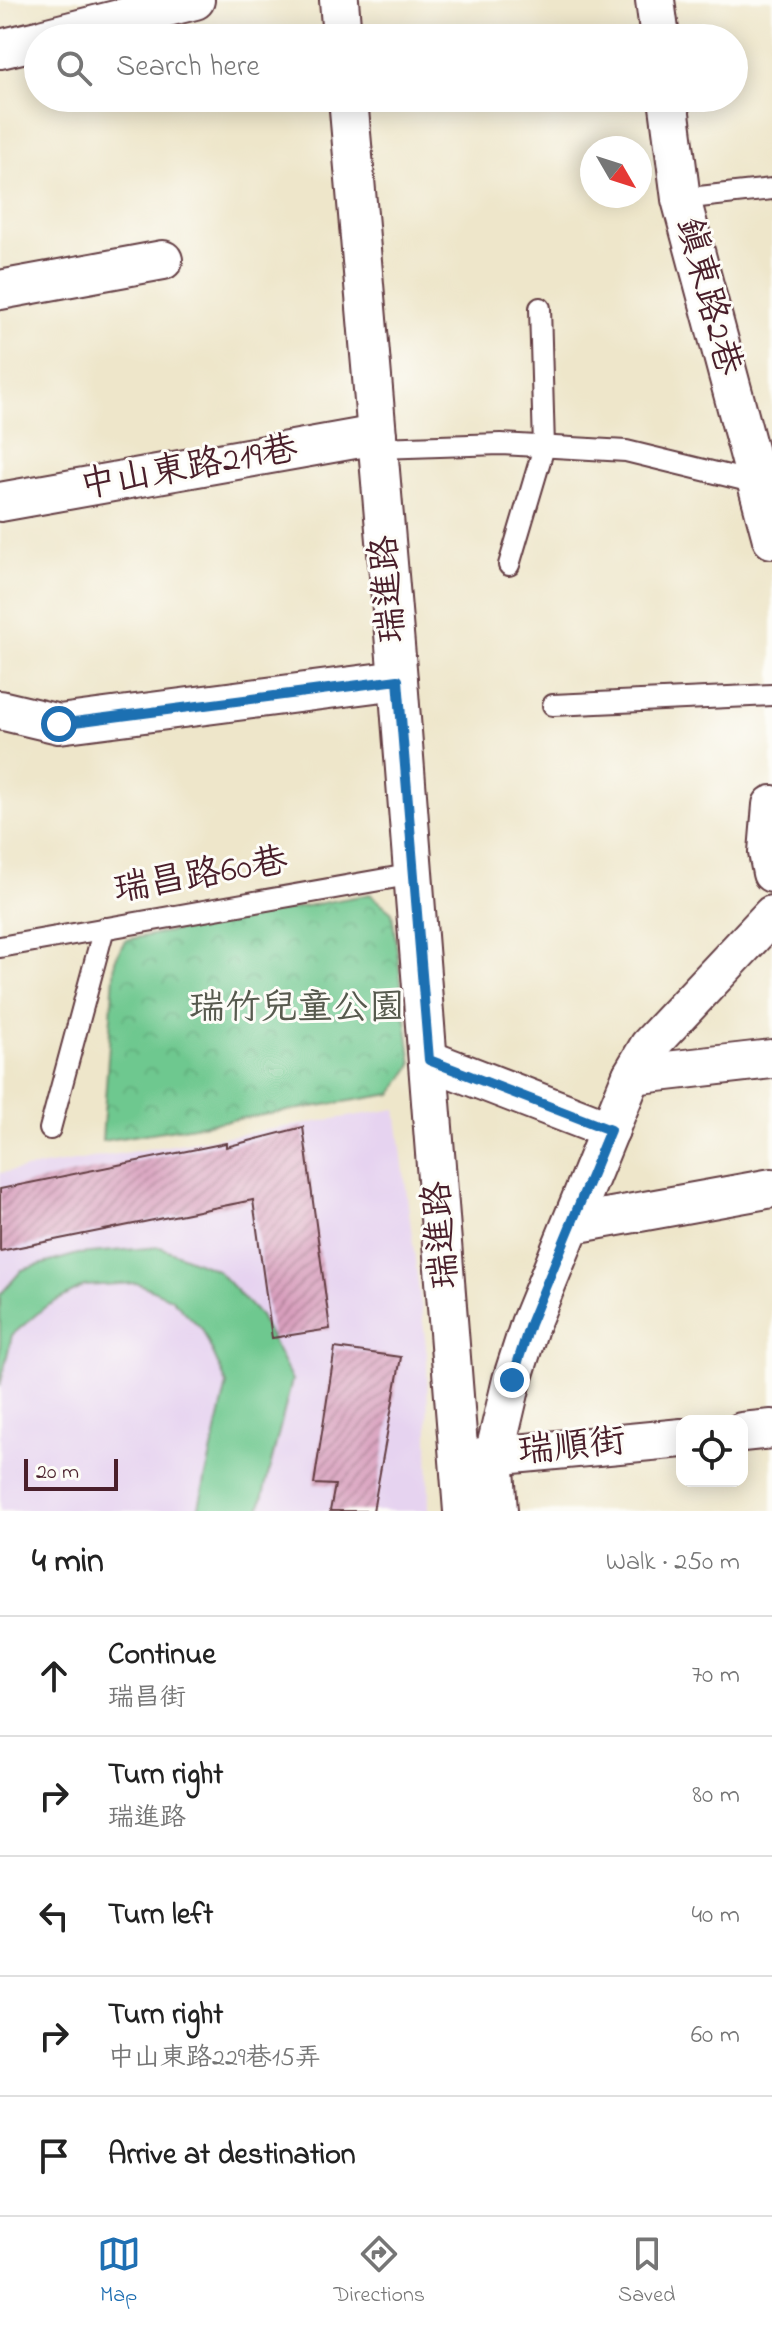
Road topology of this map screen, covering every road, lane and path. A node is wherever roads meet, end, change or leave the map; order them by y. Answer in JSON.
{"nodes":[{"id":1,"x":195,"y":0,"type":"edge"},
{"id":2,"x":339,"y":0,"type":"edge"},
{"id":3,"x":655,"y":0,"type":"edge"},
{"id":4,"x":100,"y":24,"type":"edge"},
{"id":5,"x":341,"y":24,"type":"edge"},
{"id":6,"x":658,"y":24,"type":"edge"},
{"id":7,"x":24,"y":43,"type":"edge"},
{"id":8,"x":0,"y":49,"type":"edge"},
{"id":9,"x":349,"y":112,"type":"edge"},
{"id":10,"x":670,"y":112,"type":"edge"},
{"id":11,"x":772,"y":189,"type":"edge"},
{"id":12,"x":681,"y":199,"type":"junction"},
{"id":13,"x":163,"y":260,"type":"dead end"},
{"id":14,"x":0,"y":290,"type":"edge"},
{"id":15,"x":540,"y":308,"type":"dead end"},
{"id":16,"x":756,"y":415,"type":"edge"},
{"id":17,"x":378,"y":442,"type":"junction"},
{"id":18,"x":544,"y":447,"type":"junction"},
{"id":19,"x":757,"y":483,"type":"junction"},
{"id":20,"x":0,"y":502,"type":"edge"},
{"id":21,"x":772,"y":539,"type":"edge"},
{"id":22,"x":509,"y":565,"type":"dead end"},
{"id":23,"x":398,"y":680,"type":"junction"},
{"id":24,"x":772,"y":695,"type":"edge"},
{"id":25,"x":553,"y":705,"type":"dead end"},
{"id":26,"x":0,"y":710,"type":"edge"},
{"id":27,"x":772,"y":805,"type":"edge"},
{"id":28,"x":772,"y":873,"type":"edge"},
{"id":29,"x":414,"y":874,"type":"junction"},
{"id":30,"x":772,"y":915,"type":"edge"},
{"id":31,"x":104,"y":928,"type":"junction"},
{"id":32,"x":0,"y":947,"type":"edge"},
{"id":33,"x":772,"y":1059,"type":"edge"},
{"id":34,"x":429,"y":1060,"type":"junction"},
{"id":35,"x":632,"y":1075,"type":"junction"},
{"id":36,"x":50,"y":1129,"type":"dead end"},
{"id":37,"x":610,"y":1130,"type":"junction"},
{"id":38,"x":772,"y":1188,"type":"edge"},
{"id":39,"x":573,"y":1224,"type":"junction"},
{"id":40,"x":772,"y":1429,"type":"edge"},
{"id":41,"x":748,"y":1431,"type":"edge"},
{"id":42,"x":676,"y":1439,"type":"edge"},
{"id":43,"x":478,"y":1458,"type":"junction"},
{"id":44,"x":463,"y":1511,"type":"edge"},
{"id":45,"x":498,"y":1511,"type":"edge"}],
"edges":[{"from":1,"to":4,"type":"street"},
{"from":2,"to":5,"type":"street"},
{"from":3,"to":6,"type":"street"},
{"from":7,"to":8,"type":"street"},
{"from":9,"to":17,"type":"street","name":"瑞進路"},
{"from":10,"to":12,"type":"street","name":"鎮東路2巷"},
{"from":11,"to":12,"type":"lane"},
{"from":12,"to":16,"type":"street","name":"鎮東路2巷"},
{"from":13,"to":14,"type":"street"},
{"from":15,"to":18,"type":"lane"},
{"from":16,"to":19,"type":"street","name":"鎮東路2巷"},
{"from":17,"to":18,"type":"lane"},
{"from":17,"to":20,"type":"street","name":"中山東路219巷"},
{"from":17,"to":23,"type":"street","name":"瑞進路"},
{"from":18,"to":19,"type":"lane"},
{"from":18,"to":22,"type":"lane"},
{"from":19,"to":21,"type":"street","name":"鎮東路2巷"},
{"from":23,"to":26,"type":"street"},
{"from":23,"to":29,"type":"street","name":"瑞進路"},
{"from":24,"to":25,"type":"lane"},
{"from":27,"to":28,"type":"street"},
{"from":29,"to":31,"type":"lane","name":"瑞昌路60巷"},
{"from":29,"to":34,"type":"street","name":"瑞進路"},
{"from":30,"to":35,"type":"street"},
{"from":31,"to":32,"type":"lane","name":"瑞昌路60巷"},
{"from":31,"to":36,"type":"lane"},
{"from":33,"to":35,"type":"street"},
{"from":34,"to":37,"type":"street"},
{"from":34,"to":43,"type":"street","name":"瑞進路"},
{"from":35,"to":37,"type":"street"},
{"from":37,"to":39,"type":"street"},
{"from":38,"to":39,"type":"street"},
{"from":39,"to":43,"type":"street"},
{"from":40,"to":41,"type":"street"},
{"from":42,"to":43,"type":"street","name":"瑞順街"},
{"from":43,"to":44,"type":"street","name":"瑞進路"},
{"from":43,"to":45,"type":"street"}]}
